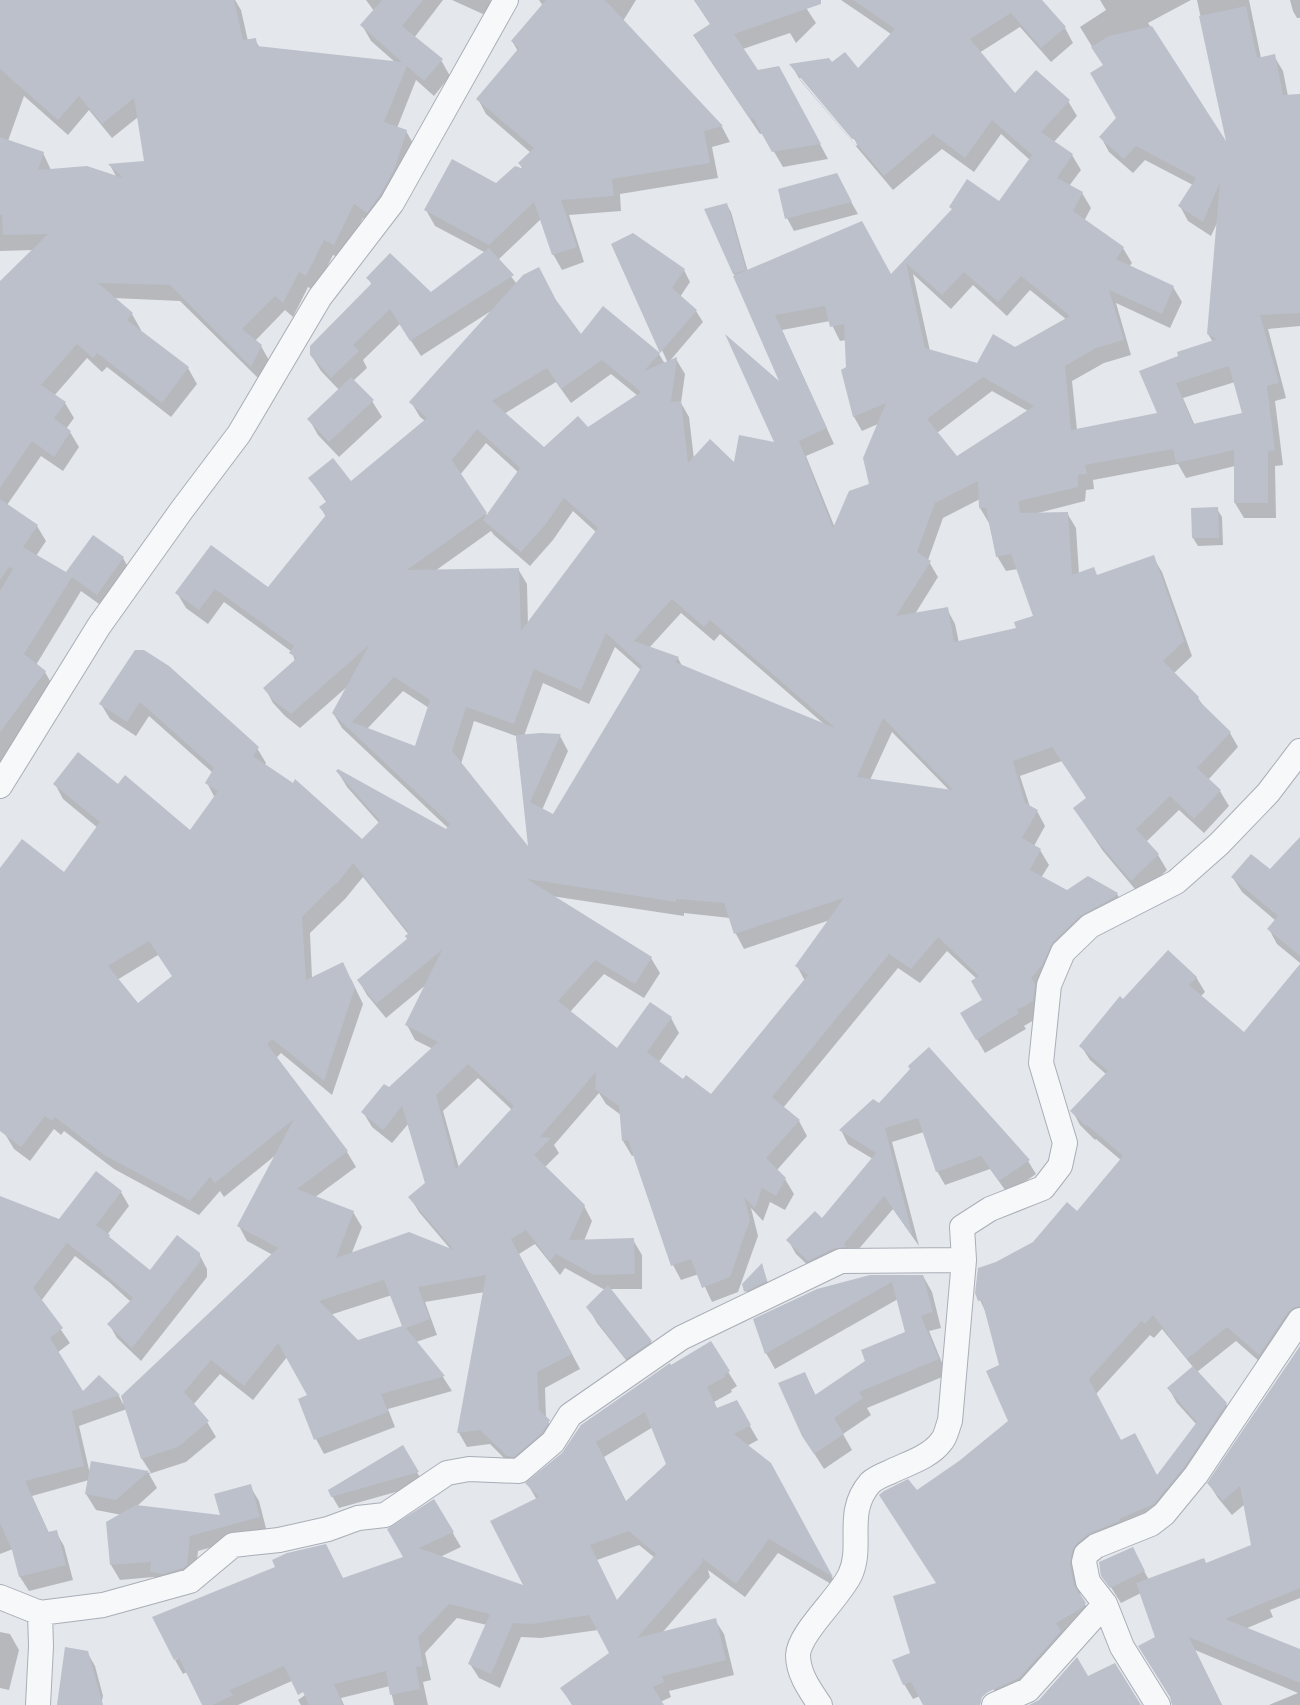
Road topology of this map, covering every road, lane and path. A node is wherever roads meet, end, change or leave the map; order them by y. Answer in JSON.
{"nodes":[{"id":1,"x":506,"y":0,"type":"edge"},
{"id":2,"x":1300,"y":751,"type":"edge"},
{"id":3,"x":0,"y":786,"type":"edge"},
{"id":4,"x":964,"y":1260,"type":"junction"},
{"id":5,"x":1300,"y":1320,"type":"edge"},
{"id":6,"x":0,"y":1597,"type":"edge"},
{"id":7,"x":1106,"y":1604,"type":"junction"},
{"id":8,"x":40,"y":1613,"type":"junction"},
{"id":9,"x":38,"y":1705,"type":"edge"},
{"id":10,"x":820,"y":1705,"type":"edge"},
{"id":11,"x":994,"y":1705,"type":"edge"},
{"id":12,"x":1158,"y":1705,"type":"edge"}],
"edges":[{"from":1,"to":3,"type":"street"},
{"from":2,"to":4,"type":"street"},
{"from":4,"to":8,"type":"street"},
{"from":4,"to":10,"type":"street"},
{"from":5,"to":7,"type":"street"},
{"from":6,"to":8,"type":"street"},
{"from":7,"to":11,"type":"street"},
{"from":7,"to":12,"type":"street"},
{"from":8,"to":9,"type":"street"}]}
